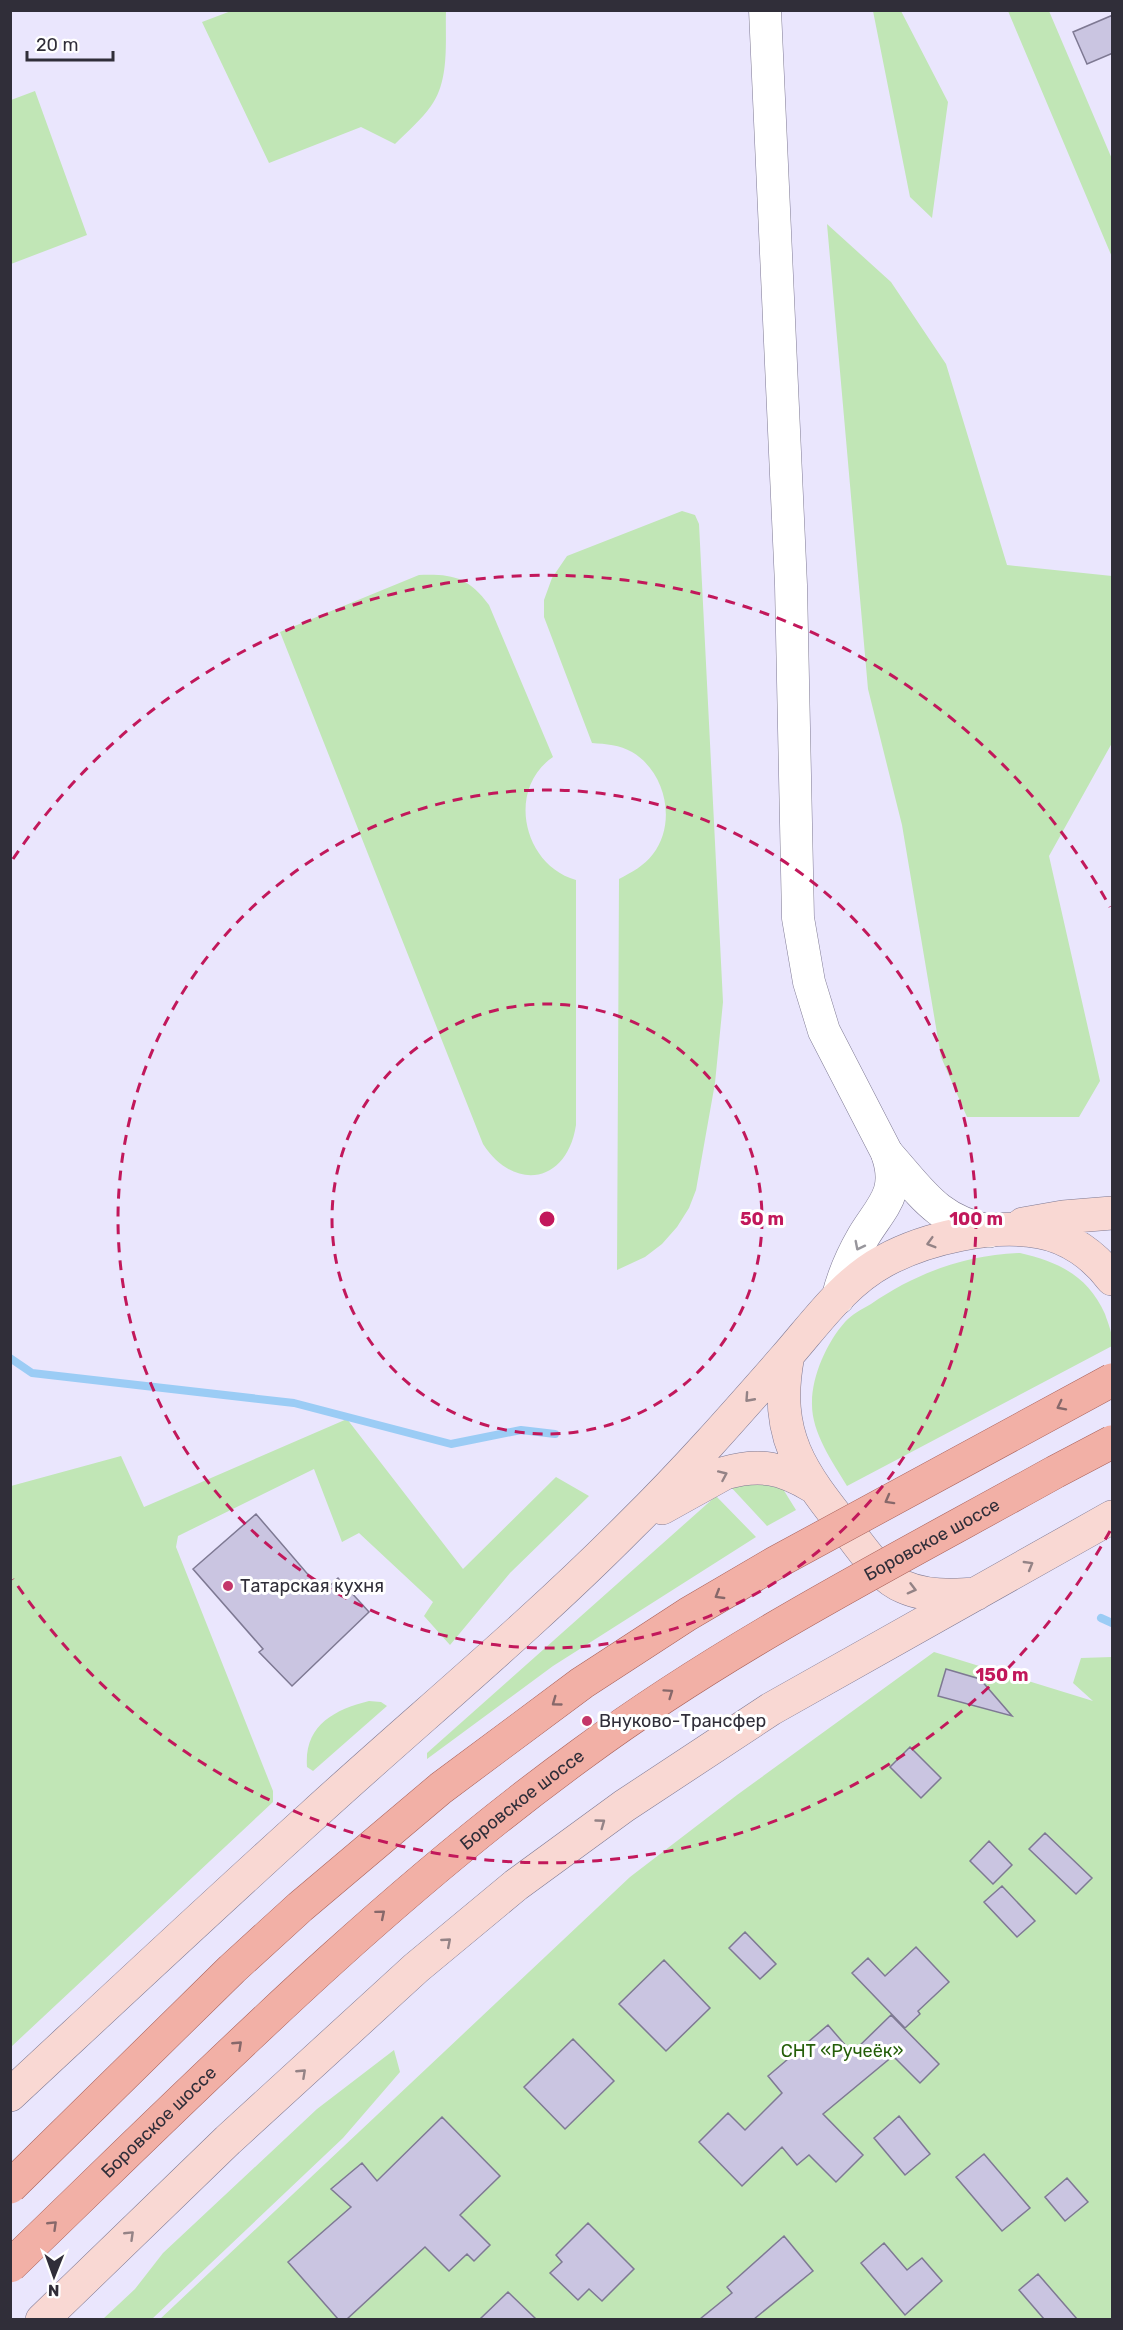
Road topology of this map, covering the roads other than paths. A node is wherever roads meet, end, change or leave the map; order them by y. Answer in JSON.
{"nodes":[{"id":1,"x":765,"y":10,"type":"edge"},
{"id":2,"x":888,"y":1155,"type":"junction"},
{"id":3,"x":1113,"y":1213,"type":"edge"},
{"id":4,"x":993,"y":1230,"type":"junction"},
{"id":5,"x":1113,"y":1279,"type":"edge"},
{"id":6,"x":838,"y":1298,"type":"junction"},
{"id":7,"x":788,"y":1354,"type":"junction"},
{"id":8,"x":1113,"y":1380,"type":"edge"},
{"id":9,"x":1113,"y":1442,"type":"edge"},
{"id":10,"x":812,"y":1486,"type":"junction"},
{"id":11,"x":1107,"y":1521,"type":"edge"},
{"id":12,"x":634,"y":1522,"type":"junction"},
{"id":13,"x":978,"y":1594,"type":"junction"},
{"id":14,"x":10,"y":2095,"type":"edge"},
{"id":15,"x":10,"y":2187,"type":"edge"},
{"id":16,"x":10,"y":2266,"type":"edge"},
{"id":17,"x":42,"y":2319,"type":"edge"}],
"edges":[{"from":1,"to":2,"type":"street"},
{"from":2,"to":4,"type":"street"},
{"from":2,"to":6,"type":"street","one_way":true},
{"from":3,"to":4,"type":"main road"},
{"from":4,"to":5,"type":"main road"},
{"from":4,"to":6,"type":"main road","one_way":true},
{"from":6,"to":7,"type":"main road"},
{"from":7,"to":10,"type":"main road"},
{"from":7,"to":12,"type":"main road","one_way":true},
{"from":8,"to":15,"type":"main road","one_way":true,"bridge":true},
{"from":16,"to":9,"type":"main road","name":"Боровское шоссе","one_way":true,"bridge":true},
{"from":12,"to":10,"type":"main road","one_way":true},
{"from":10,"to":13,"type":"main road","one_way":true},
{"from":13,"to":11,"type":"main road","one_way":true},
{"from":12,"to":14,"type":"main road"},
{"from":17,"to":13,"type":"main road","one_way":true}]}
